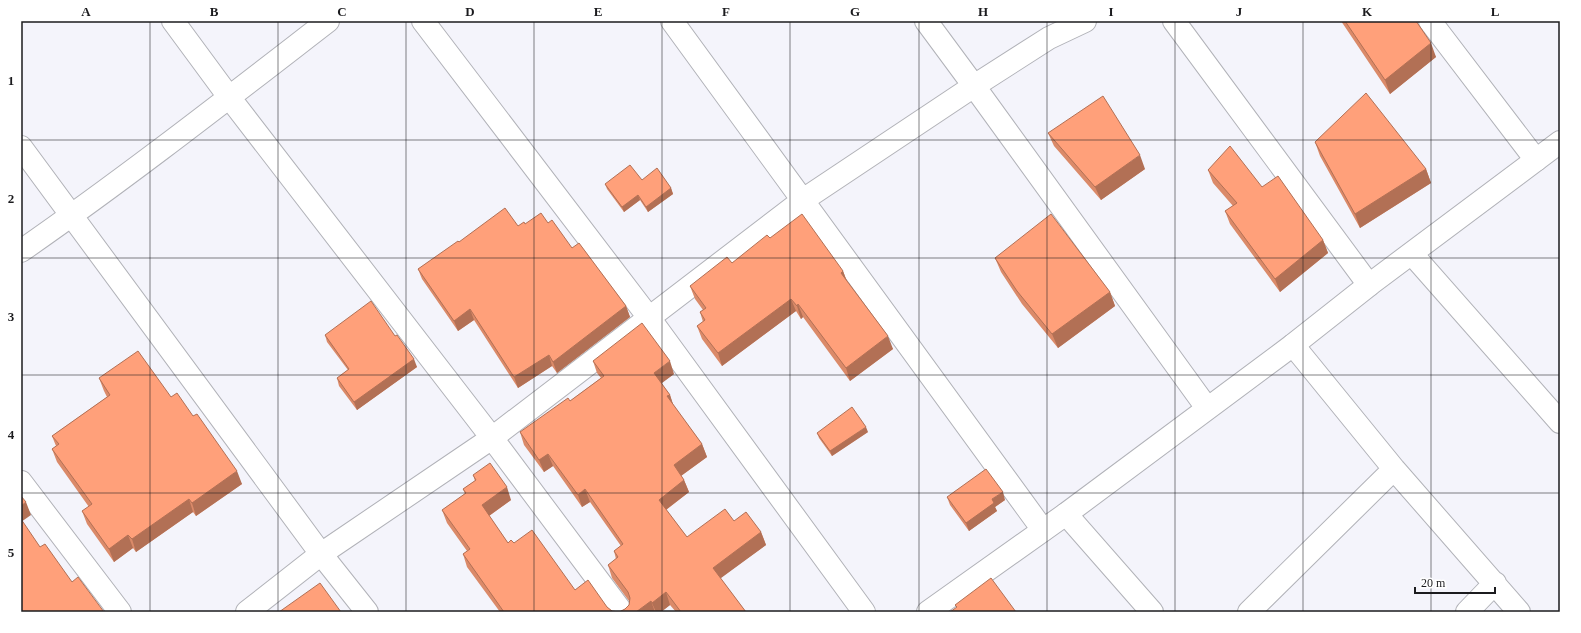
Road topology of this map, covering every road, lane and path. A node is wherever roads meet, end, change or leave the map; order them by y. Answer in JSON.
{"nodes":[{"id":1,"x":173,"y":21,"type":"edge"},
{"id":2,"x":328,"y":21,"type":"edge"},
{"id":3,"x":423,"y":21,"type":"edge"},
{"id":4,"x":672,"y":21,"type":"edge"},
{"id":5,"x":926,"y":21,"type":"edge"},
{"id":6,"x":1085,"y":21,"type":"edge"},
{"id":7,"x":1174,"y":21,"type":"edge"},
{"id":8,"x":1430,"y":21,"type":"edge"},
{"id":9,"x":974,"y":86,"type":"junction"},
{"id":10,"x":229,"y":97,"type":"junction"},
{"id":11,"x":1560,"y":142,"type":"edge"},
{"id":12,"x":21,"y":147,"type":"edge"},
{"id":13,"x":1536,"y":160,"type":"junction"},
{"id":14,"x":803,"y":200,"type":"junction"},
{"id":15,"x":72,"y":216,"type":"junction"},
{"id":16,"x":21,"y":251,"type":"edge"},
{"id":17,"x":1412,"y":254,"type":"junction"},
{"id":18,"x":1369,"y":285,"type":"junction"},
{"id":19,"x":650,"y":319,"type":"junction"},
{"id":20,"x":1292,"y":345,"type":"junction"},
{"id":21,"x":1207,"y":408,"type":"junction"},
{"id":22,"x":1560,"y":422,"type":"edge"},
{"id":23,"x":492,"y":438,"type":"junction"},
{"id":24,"x":1394,"y":469,"type":"junction"},
{"id":25,"x":21,"y":482,"type":"edge"},
{"id":26,"x":1066,"y":514,"type":"junction"},
{"id":27,"x":1043,"y":530,"type":"junction"},
{"id":28,"x":322,"y":554,"type":"junction"},
{"id":29,"x":1495,"y":583,"type":"junction"},
{"id":30,"x":120,"y":612,"type":"edge"},
{"id":31,"x":248,"y":612,"type":"edge"},
{"id":32,"x":366,"y":612,"type":"edge"},
{"id":33,"x":622,"y":612,"type":"edge"},
{"id":34,"x":864,"y":612,"type":"edge"},
{"id":35,"x":928,"y":612,"type":"edge"},
{"id":36,"x":1152,"y":612,"type":"edge"},
{"id":37,"x":1249,"y":612,"type":"edge"},
{"id":38,"x":1467,"y":612,"type":"edge"},
{"id":39,"x":1519,"y":612,"type":"edge"}],
"edges":[{"from":1,"to":10,"type":"street"},
{"from":2,"to":10,"type":"street"},
{"from":3,"to":19,"type":"street"},
{"from":4,"to":14,"type":"street"},
{"from":5,"to":9,"type":"street"},
{"from":6,"to":9,"type":"street"},
{"from":7,"to":18,"type":"street"},
{"from":8,"to":13,"type":"street"},
{"from":9,"to":14,"type":"street"},
{"from":9,"to":21,"type":"street"},
{"from":10,"to":15,"type":"street"},
{"from":10,"to":23,"type":"street"},
{"from":11,"to":13,"type":"street"},
{"from":12,"to":15,"type":"street"},
{"from":13,"to":17,"type":"street"},
{"from":14,"to":19,"type":"street"},
{"from":14,"to":27,"type":"street"},
{"from":15,"to":16,"type":"street"},
{"from":15,"to":28,"type":"street"},
{"from":17,"to":18,"type":"street"},
{"from":17,"to":22,"type":"street"},
{"from":18,"to":20,"type":"street"},
{"from":19,"to":23,"type":"street"},
{"from":19,"to":34,"type":"street"},
{"from":20,"to":21,"type":"street"},
{"from":20,"to":24,"type":"street"},
{"from":21,"to":26,"type":"street"},
{"from":23,"to":28,"type":"street"},
{"from":23,"to":33,"type":"street"},
{"from":24,"to":29,"type":"street"},
{"from":24,"to":37,"type":"street"},
{"from":25,"to":30,"type":"street"},
{"from":26,"to":27,"type":"street"},
{"from":26,"to":36,"type":"street"},
{"from":27,"to":35,"type":"street"},
{"from":28,"to":31,"type":"street"},
{"from":28,"to":32,"type":"street"},
{"from":29,"to":38,"type":"street"},
{"from":29,"to":39,"type":"street"}]}
